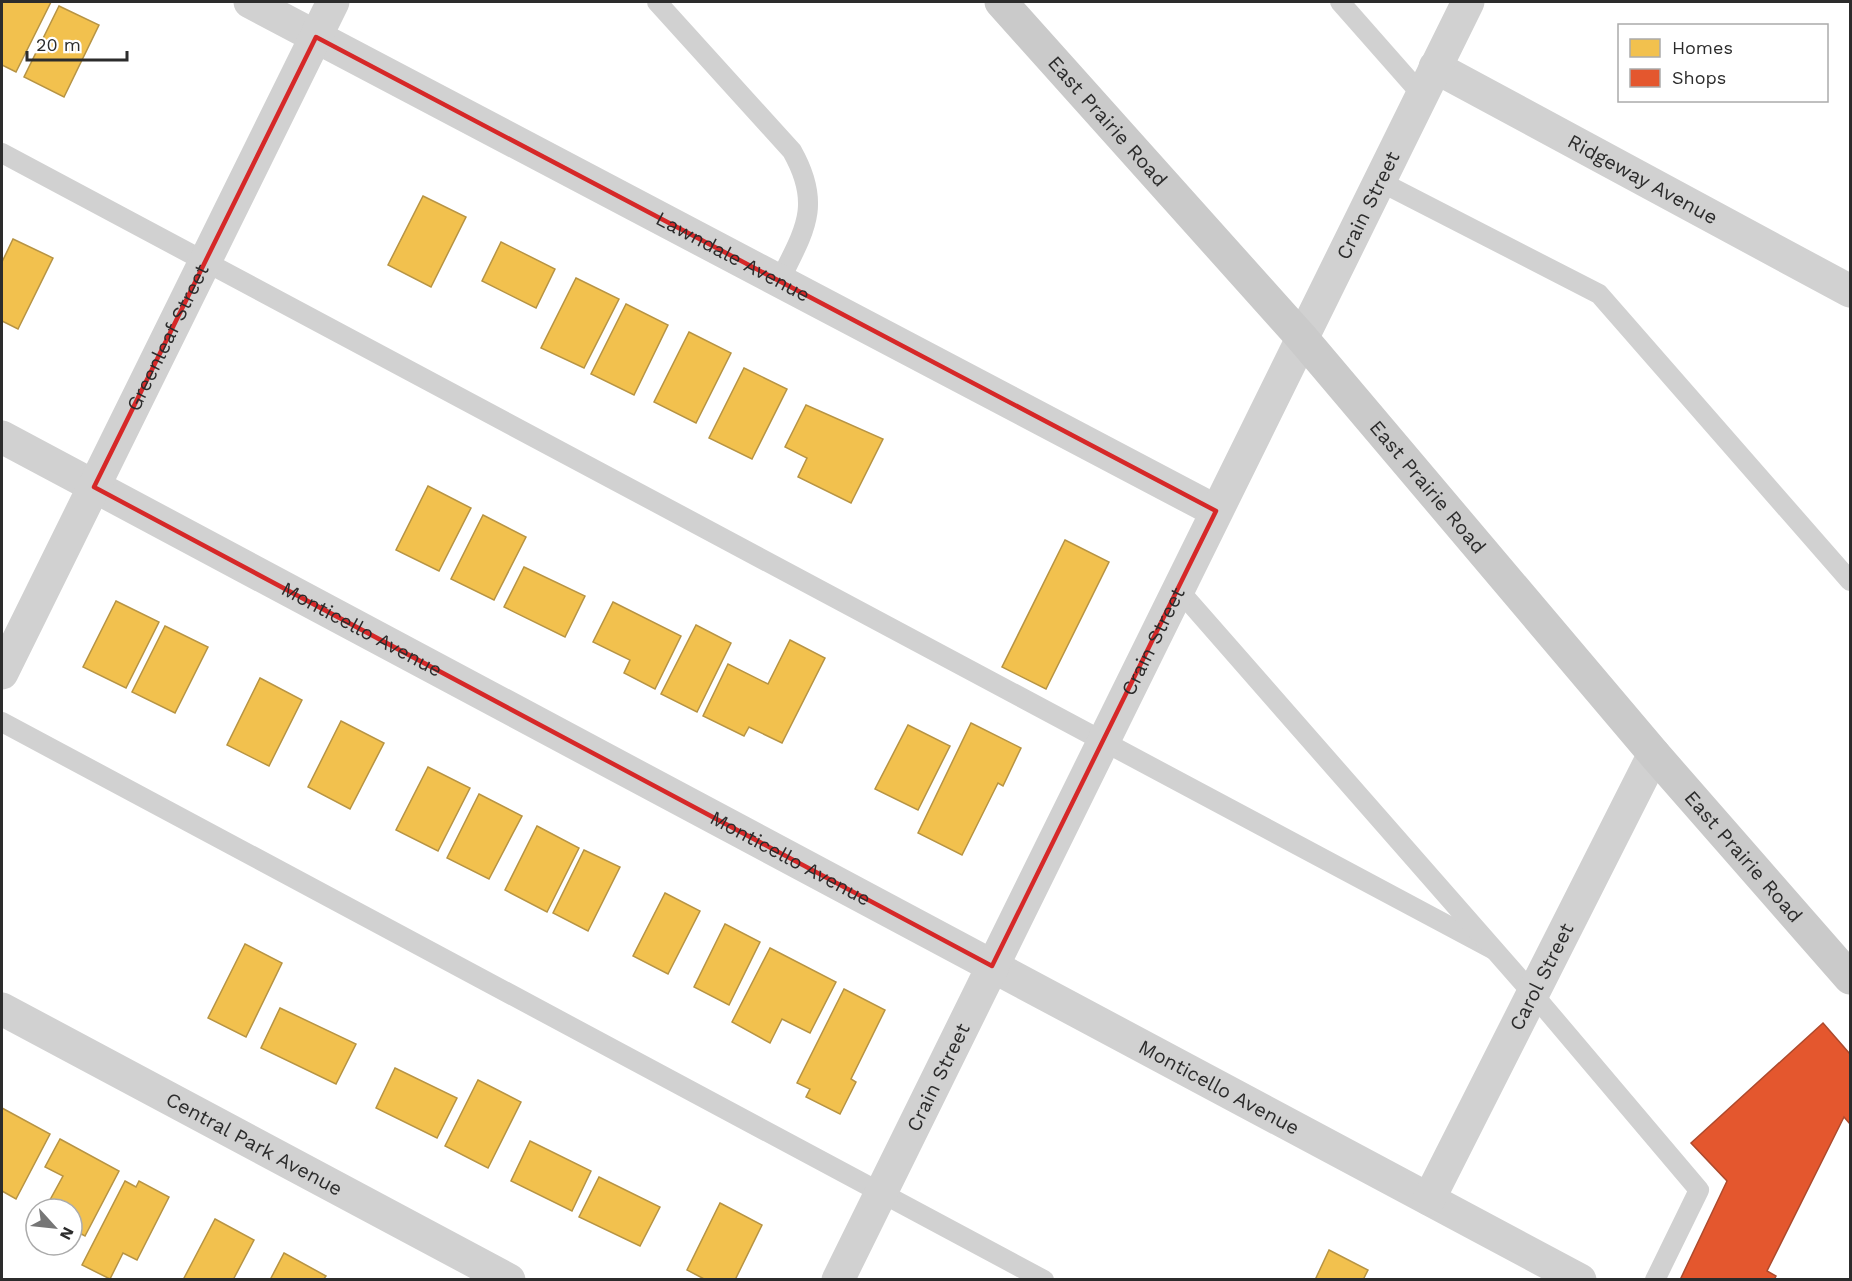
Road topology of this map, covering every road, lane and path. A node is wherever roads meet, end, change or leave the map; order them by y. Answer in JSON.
{"nodes":[{"id":1,"x":250,"y":2,"type":"edge"},
{"id":2,"x":333,"y":2,"type":"edge"},
{"id":3,"x":657,"y":2,"type":"edge"},
{"id":4,"x":1001,"y":2,"type":"edge"},
{"id":5,"x":1340,"y":2,"type":"edge"},
{"id":6,"x":1468,"y":2,"type":"edge"},
{"id":7,"x":316,"y":37,"type":"junction"},
{"id":8,"x":1429,"y":81,"type":"junction"},
{"id":9,"x":2,"y":153,"type":"edge"},
{"id":10,"x":1379,"y":181,"type":"junction"},
{"id":11,"x":205,"y":262,"type":"junction"},
{"id":12,"x":779,"y":282,"type":"junction"},
{"id":13,"x":1851,"y":291,"type":"edge"},
{"id":14,"x":1302,"y":338,"type":"junction"},
{"id":15,"x":2,"y":437,"type":"edge"},
{"id":16,"x":94,"y":486,"type":"junction"},
{"id":17,"x":1216,"y":511,"type":"junction"},
{"id":18,"x":1851,"y":581,"type":"edge"},
{"id":19,"x":1178,"y":589,"type":"junction"},
{"id":20,"x":2,"y":673,"type":"edge"},
{"id":21,"x":2,"y":722,"type":"edge"},
{"id":22,"x":1104,"y":740,"type":"junction"},
{"id":23,"x":1654,"y":754,"type":"junction"},
{"id":24,"x":1494,"y":950,"type":"junction"},
{"id":25,"x":992,"y":966,"type":"junction"},
{"id":26,"x":1851,"y":978,"type":"edge"},
{"id":27,"x":1533,"y":994,"type":"junction"},
{"id":28,"x":2,"y":1009,"type":"edge"},
{"id":29,"x":880,"y":1193,"type":"junction"},
{"id":30,"x":1429,"y":1199,"type":"junction"},
{"id":31,"x":508,"y":1280,"type":"edge"},
{"id":32,"x":838,"y":1280,"type":"edge"},
{"id":33,"x":1044,"y":1280,"type":"edge"},
{"id":34,"x":1580,"y":1280,"type":"edge"},
{"id":35,"x":1655,"y":1280,"type":"edge"}],
"edges":[{"from":1,"to":7,"type":"street","name":"Lawndale Avenue"},
{"from":2,"to":7,"type":"street","name":"Greenleaf Street"},
{"from":3,"to":12,"type":"lane"},
{"from":4,"to":14,"type":"street","name":"East Prairie Road"},
{"from":5,"to":8,"type":"lane"},
{"from":6,"to":8,"type":"street","name":"Crain Street"},
{"from":7,"to":11,"type":"street","name":"Greenleaf Street"},
{"from":7,"to":12,"type":"street","name":"Lawndale Avenue"},
{"from":8,"to":10,"type":"street","name":"Crain Street"},
{"from":8,"to":13,"type":"street","name":"Ridgeway Avenue"},
{"from":9,"to":11,"type":"lane"},
{"from":10,"to":14,"type":"street","name":"Crain Street"},
{"from":10,"to":18,"type":"lane"},
{"from":11,"to":16,"type":"street","name":"Greenleaf Street"},
{"from":11,"to":22,"type":"lane"},
{"from":12,"to":17,"type":"street","name":"Lawndale Avenue"},
{"from":14,"to":17,"type":"street","name":"Crain Street"},
{"from":14,"to":23,"type":"street","name":"East Prairie Road"},
{"from":15,"to":16,"type":"street","name":"Monticello Avenue"},
{"from":16,"to":20,"type":"street","name":"Greenleaf Street"},
{"from":16,"to":25,"type":"street","name":"Monticello Avenue"},
{"from":17,"to":19,"type":"street","name":"Crain Street"},
{"from":19,"to":22,"type":"street","name":"Crain Street"},
{"from":19,"to":24,"type":"lane"},
{"from":21,"to":29,"type":"lane"},
{"from":22,"to":24,"type":"lane"},
{"from":22,"to":25,"type":"street","name":"Crain Street"},
{"from":23,"to":26,"type":"street","name":"East Prairie Road"},
{"from":23,"to":27,"type":"street","name":"Carol Street"},
{"from":24,"to":27,"type":"lane"},
{"from":25,"to":29,"type":"street","name":"Crain Street"},
{"from":25,"to":30,"type":"street","name":"Monticello Avenue"},
{"from":27,"to":30,"type":"street","name":"Carol Street"},
{"from":27,"to":35,"type":"lane"},
{"from":28,"to":31,"type":"street","name":"Central Park Avenue"},
{"from":29,"to":32,"type":"street","name":"Crain Street"},
{"from":29,"to":33,"type":"lane"},
{"from":30,"to":34,"type":"street","name":"Monticello Avenue"}]}
